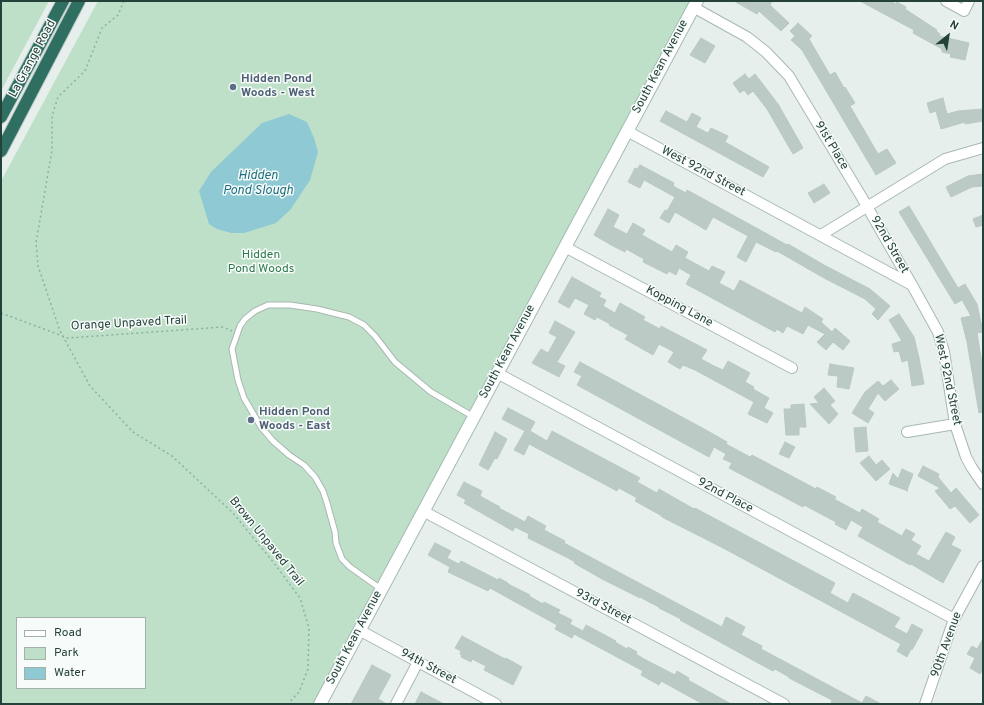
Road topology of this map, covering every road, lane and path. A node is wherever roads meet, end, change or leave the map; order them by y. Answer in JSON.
{"nodes":[{"id":1,"x":63,"y":1,"type":"edge"},
{"id":2,"x":79,"y":1,"type":"edge"},
{"id":3,"x":124,"y":1,"type":"edge"},
{"id":4,"x":946,"y":1,"type":"edge"},
{"id":5,"x":969,"y":1,"type":"edge"},
{"id":6,"x":695,"y":4,"type":"edge"},
{"id":7,"x":1,"y":117,"type":"edge"},
{"id":8,"x":627,"y":131,"type":"junction"},
{"id":9,"x":983,"y":148,"type":"edge"},
{"id":10,"x":1,"y":151,"type":"edge"},
{"id":11,"x":866,"y":206,"type":"junction"},
{"id":12,"x":820,"y":235,"type":"junction"},
{"id":13,"x":565,"y":247,"type":"junction"},
{"id":14,"x":912,"y":285,"type":"junction"},
{"id":15,"x":1,"y":313,"type":"edge"},
{"id":16,"x":237,"y":333,"type":"junction"},
{"id":17,"x":63,"y":336,"type":"junction"},
{"id":18,"x":792,"y":368,"type":"dead end"},
{"id":19,"x":497,"y":373,"type":"junction"},
{"id":20,"x":474,"y":416,"type":"junction"},
{"id":21,"x":955,"y":424,"type":"junction"},
{"id":22,"x":907,"y":432,"type":"dead end"},
{"id":23,"x":983,"y":484,"type":"edge"},
{"id":24,"x":423,"y":511,"type":"junction"},
{"id":25,"x":983,"y":566,"type":"edge"},
{"id":26,"x":382,"y":589,"type":"junction"},
{"id":27,"x":954,"y":619,"type":"junction"},
{"id":28,"x":359,"y":630,"type":"junction"},
{"id":29,"x":418,"y":662,"type":"junction"},
{"id":30,"x":929,"y":703,"type":"edge"},
{"id":31,"x":288,"y":704,"type":"edge"},
{"id":32,"x":320,"y":704,"type":"edge"},
{"id":33,"x":396,"y":704,"type":"edge"},
{"id":34,"x":496,"y":704,"type":"edge"},
{"id":35,"x":784,"y":704,"type":"edge"}],
"edges":[{"from":1,"to":7,"type":"highway","name":"La Grange Road"},
{"from":2,"to":10,"type":"highway","name":"La Grange Road"},
{"from":3,"to":17,"type":"path","name":"Brown Unpaved Trail"},
{"from":4,"to":5,"type":"street"},
{"from":6,"to":8,"type":"street","name":"South Kean Avenue"},
{"from":6,"to":11,"type":"street","name":"91st Place"},
{"from":8,"to":12,"type":"street","name":"West 92nd Street"},
{"from":8,"to":13,"type":"street","name":"South Kean Avenue"},
{"from":9,"to":11,"type":"street"},
{"from":11,"to":12,"type":"street"},
{"from":11,"to":14,"type":"street","name":"92nd Street"},
{"from":12,"to":14,"type":"street","name":"West 92nd Street"},
{"from":13,"to":18,"type":"street","name":"Kopping Lane"},
{"from":13,"to":19,"type":"street","name":"South Kean Avenue"},
{"from":14,"to":21,"type":"street","name":"West 92nd Street"},
{"from":15,"to":17,"type":"path","name":"Orange Unpaved Trail"},
{"from":16,"to":17,"type":"path","name":"Orange Unpaved Trail"},
{"from":16,"to":20,"type":"lane"},
{"from":16,"to":26,"type":"lane"},
{"from":17,"to":31,"type":"path","name":"Brown Unpaved Trail"},
{"from":19,"to":20,"type":"street","name":"South Kean Avenue"},
{"from":19,"to":27,"type":"street","name":"92nd Place"},
{"from":20,"to":24,"type":"street","name":"South Kean Avenue"},
{"from":21,"to":22,"type":"street"},
{"from":21,"to":23,"type":"street","name":"West 92nd Street"},
{"from":24,"to":26,"type":"street","name":"South Kean Avenue"},
{"from":24,"to":35,"type":"street","name":"93rd Street"},
{"from":25,"to":27,"type":"street","name":"90th Avenue"},
{"from":26,"to":28,"type":"street","name":"South Kean Avenue"},
{"from":27,"to":30,"type":"street","name":"90th Avenue"},
{"from":28,"to":29,"type":"street","name":"94th Street"},
{"from":28,"to":32,"type":"street","name":"South Kean Avenue"},
{"from":29,"to":33,"type":"street"},
{"from":29,"to":34,"type":"street","name":"94th Street"}]}
